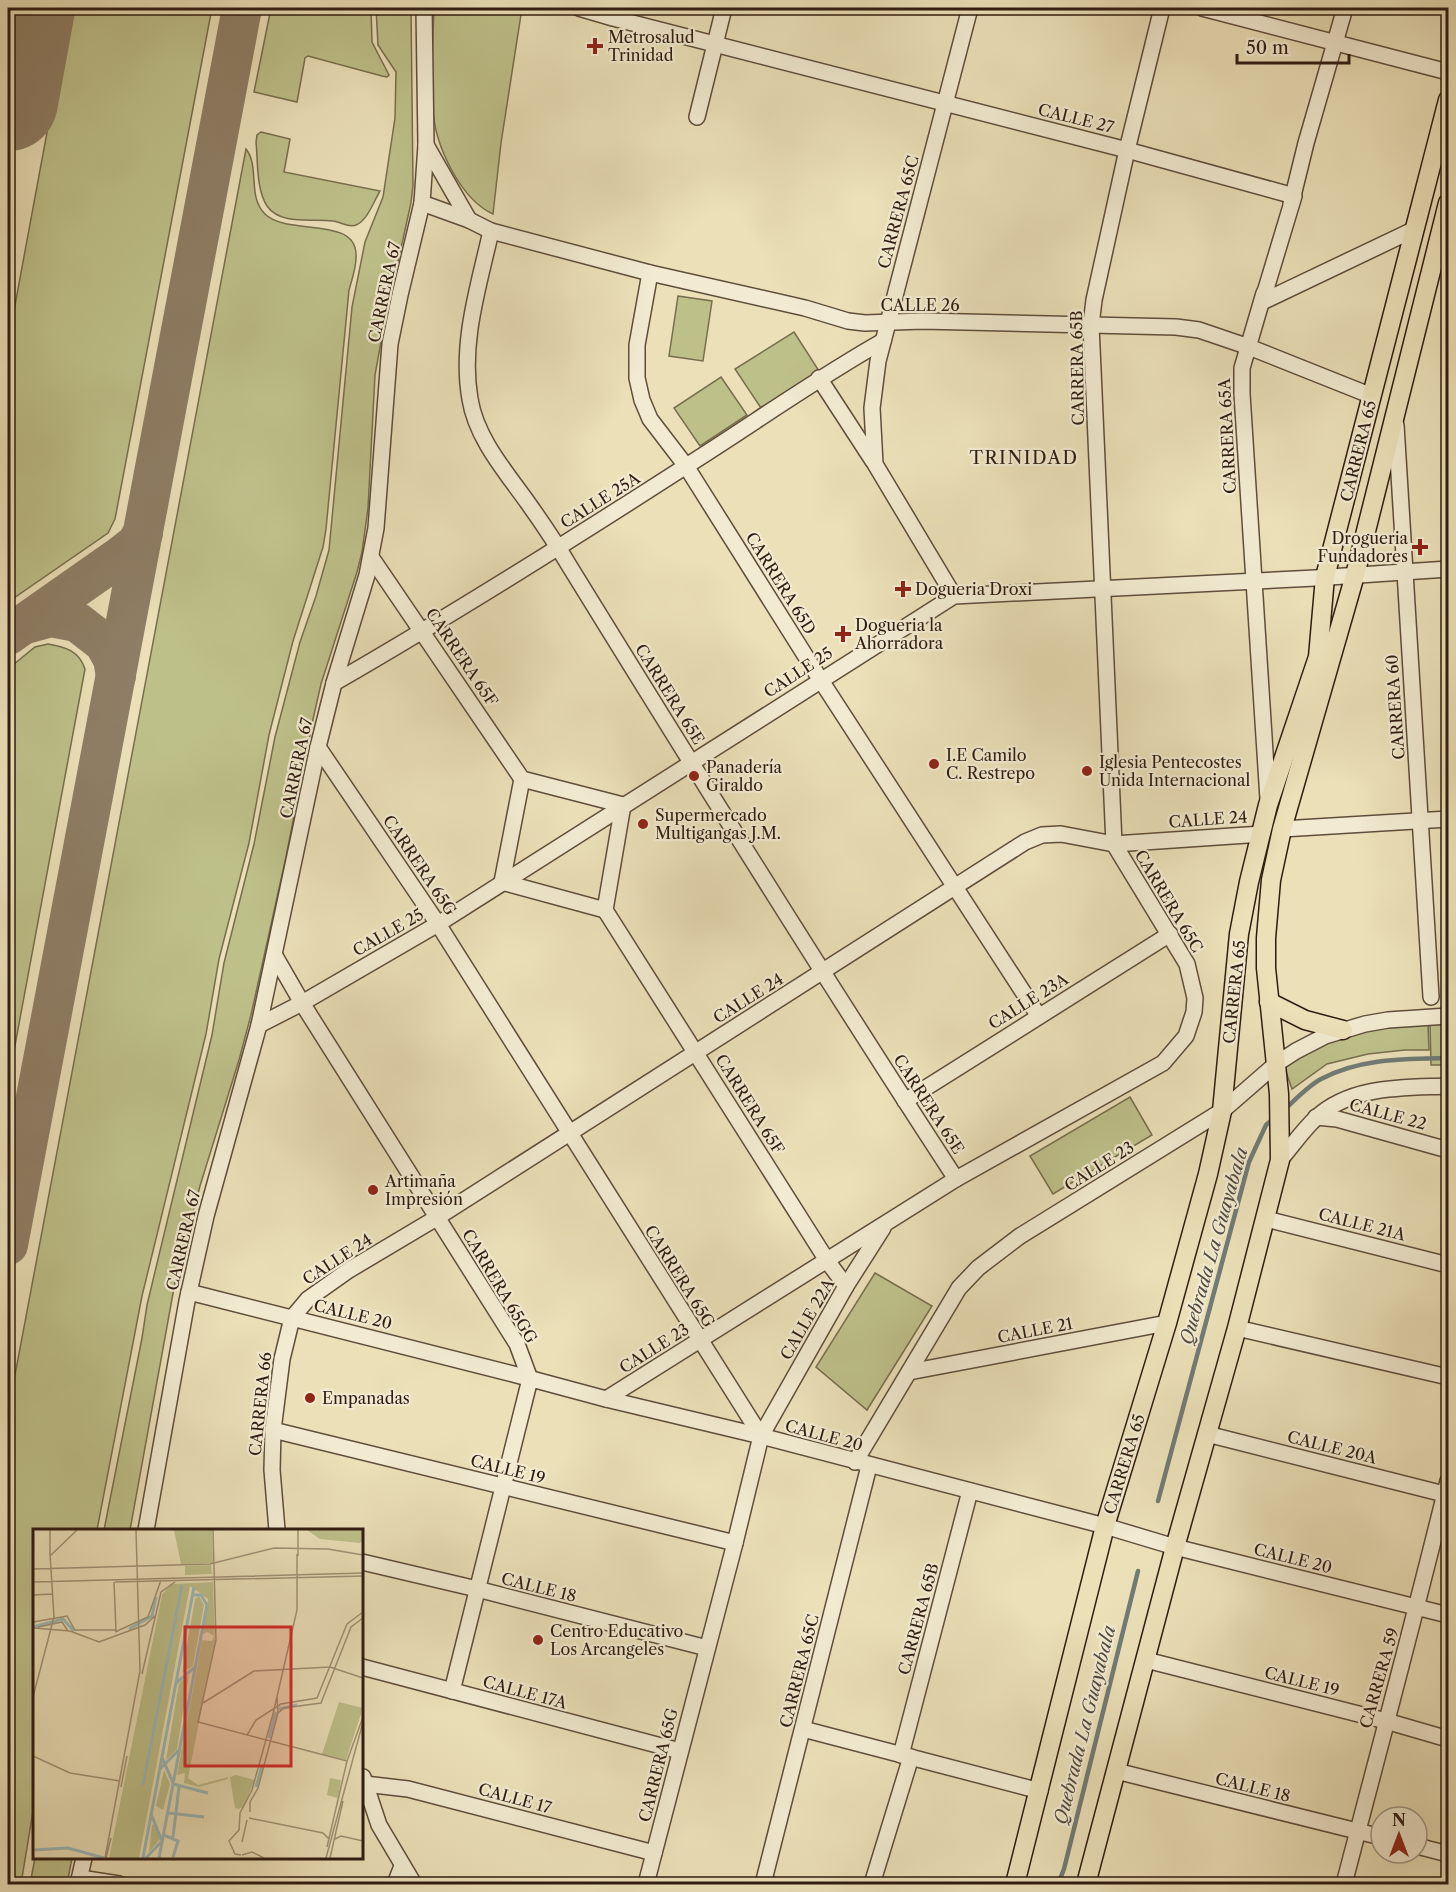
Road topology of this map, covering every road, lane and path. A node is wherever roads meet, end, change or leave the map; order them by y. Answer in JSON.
{"nodes":[{"id":1,"x":424,"y":8,"type":"edge"},
{"id":2,"x":579,"y":8,"type":"edge"},
{"id":3,"x":724,"y":8,"type":"edge"},
{"id":4,"x":970,"y":8,"type":"edge"},
{"id":5,"x":1162,"y":8,"type":"edge"},
{"id":6,"x":1202,"y":8,"type":"edge"},
{"id":7,"x":1345,"y":8,"type":"edge"},
{"id":8,"x":1336,"y":42,"type":"junction"},
{"id":9,"x":714,"y":44,"type":"junction"},
{"id":10,"x":1449,"y":72,"type":"edge"},
{"id":11,"x":1449,"y":100,"type":"edge"},
{"id":12,"x":945,"y":103,"type":"junction"},
{"id":13,"x":697,"y":117,"type":"dead end"},
{"id":14,"x":426,"y":145,"type":"junction"},
{"id":15,"x":1127,"y":150,"type":"junction"},
{"id":16,"x":1294,"y":196,"type":"junction"},
{"id":17,"x":1449,"y":202,"type":"edge"},
{"id":18,"x":422,"y":203,"type":"junction"},
{"id":19,"x":469,"y":220,"type":"junction"},
{"id":20,"x":1415,"y":229,"type":"junction"},
{"id":21,"x":491,"y":231,"type":"junction"},
{"id":22,"x":1444,"y":238,"type":"edge"},
{"id":23,"x":650,"y":273,"type":"junction"},
{"id":24,"x":1262,"y":302,"type":"junction"},
{"id":25,"x":888,"y":323,"type":"junction"},
{"id":26,"x":1091,"y":325,"type":"junction"},
{"id":27,"x":883,"y":341,"type":"junction"},
{"id":28,"x":1248,"y":347,"type":"junction"},
{"id":29,"x":819,"y":378,"type":"junction"},
{"id":30,"x":1372,"y":396,"type":"junction"},
{"id":31,"x":1395,"y":416,"type":"junction"},
{"id":32,"x":875,"y":464,"type":"junction"},
{"id":33,"x":686,"y":466,"type":"junction"},
{"id":34,"x":558,"y":548,"type":"junction"},
{"id":35,"x":371,"y":556,"type":"junction"},
{"id":36,"x":1449,"y":569,"type":"edge"},
{"id":37,"x":1405,"y":572,"type":"junction"},
{"id":38,"x":1355,"y":575,"type":"junction"},
{"id":39,"x":1325,"y":577,"type":"junction"},
{"id":40,"x":1254,"y":581,"type":"junction"},
{"id":41,"x":1104,"y":588,"type":"junction"},
{"id":42,"x":954,"y":596,"type":"junction"},
{"id":43,"x":423,"y":631,"type":"junction"},
{"id":44,"x":820,"y":679,"type":"junction"},
{"id":45,"x":333,"y":683,"type":"junction"},
{"id":46,"x":318,"y":747,"type":"junction"},
{"id":47,"x":691,"y":763,"type":"junction"},
{"id":48,"x":522,"y":779,"type":"junction"},
{"id":49,"x":623,"y":805,"type":"junction"},
{"id":50,"x":1268,"y":805,"type":"junction"},
{"id":51,"x":1449,"y":819,"type":"edge"},
{"id":52,"x":1420,"y":821,"type":"junction"},
{"id":53,"x":1282,"y":829,"type":"junction"},
{"id":54,"x":1262,"y":834,"type":"junction"},
{"id":55,"x":1114,"y":844,"type":"junction"},
{"id":56,"x":502,"y":882,"type":"junction"},
{"id":57,"x":955,"y":886,"type":"junction"},
{"id":58,"x":605,"y":910,"type":"junction"},
{"id":59,"x":438,"y":924,"type":"junction"},
{"id":60,"x":1170,"y":934,"type":"junction"},
{"id":61,"x":275,"y":956,"type":"junction"},
{"id":62,"x":824,"y":972,"type":"junction"},
{"id":63,"x":1431,"y":997,"type":"dead end"},
{"id":64,"x":1269,"y":1002,"type":"junction"},
{"id":65,"x":302,"y":1003,"type":"junction"},
{"id":66,"x":1194,"y":1012,"type":"joint"},
{"id":67,"x":1038,"y":1015,"type":"junction"},
{"id":68,"x":1449,"y":1016,"type":"edge"},
{"id":69,"x":259,"y":1025,"type":"junction"},
{"id":70,"x":1343,"y":1030,"type":"junction"},
{"id":71,"x":696,"y":1052,"type":"junction"},
{"id":72,"x":1276,"y":1064,"type":"junction"},
{"id":73,"x":1449,"y":1086,"type":"edge"},
{"id":74,"x":905,"y":1101,"type":"junction"},
{"id":75,"x":1222,"y":1111,"type":"junction"},
{"id":76,"x":1317,"y":1117,"type":"junction"},
{"id":77,"x":569,"y":1134,"type":"junction"},
{"id":78,"x":1449,"y":1150,"type":"edge"},
{"id":79,"x":1280,"y":1160,"type":"junction"},
{"id":80,"x":956,"y":1179,"type":"junction"},
{"id":81,"x":438,"y":1217,"type":"junction"},
{"id":82,"x":1266,"y":1219,"type":"junction"},
{"id":83,"x":887,"y":1222,"type":"junction"},
{"id":84,"x":828,"y":1262,"type":"junction"},
{"id":85,"x":1449,"y":1265,"type":"edge"},
{"id":86,"x":846,"y":1287,"type":"junction"},
{"id":87,"x":189,"y":1292,"type":"junction"},
{"id":88,"x":292,"y":1318,"type":"junction"},
{"id":89,"x":1167,"y":1323,"type":"junction"},
{"id":90,"x":1237,"y":1328,"type":"junction"},
{"id":91,"x":700,"y":1341,"type":"junction"},
{"id":92,"x":909,"y":1372,"type":"junction"},
{"id":93,"x":1449,"y":1377,"type":"edge"},
{"id":94,"x":530,"y":1379,"type":"junction"},
{"id":95,"x":606,"y":1400,"type":"junction"},
{"id":96,"x":273,"y":1430,"type":"junction"},
{"id":97,"x":1208,"y":1434,"type":"junction"},
{"id":98,"x":760,"y":1436,"type":"junction"},
{"id":99,"x":862,"y":1464,"type":"junction"},
{"id":100,"x":502,"y":1486,"type":"junction"},
{"id":101,"x":1448,"y":1490,"type":"edge"},
{"id":102,"x":970,"y":1491,"type":"junction"},
{"id":103,"x":1105,"y":1526,"type":"junction"},
{"id":104,"x":146,"y":1529,"type":"edge"},
{"id":105,"x":277,"y":1529,"type":"edge"},
{"id":106,"x":735,"y":1543,"type":"junction"},
{"id":107,"x":1175,"y":1547,"type":"junction"},
{"id":108,"x":363,"y":1562,"type":"edge"},
{"id":109,"x":477,"y":1589,"type":"junction"},
{"id":110,"x":1418,"y":1607,"type":"junction"},
{"id":111,"x":1449,"y":1615,"type":"edge"},
{"id":112,"x":708,"y":1648,"type":"junction"},
{"id":113,"x":1146,"y":1660,"type":"junction"},
{"id":114,"x":363,"y":1667,"type":"edge"},
{"id":115,"x":452,"y":1691,"type":"junction"},
{"id":116,"x":1386,"y":1721,"type":"junction"},
{"id":117,"x":803,"y":1729,"type":"junction"},
{"id":118,"x":1449,"y":1739,"type":"edge"},
{"id":119,"x":680,"y":1752,"type":"junction"},
{"id":120,"x":906,"y":1756,"type":"junction"},
{"id":121,"x":1116,"y":1771,"type":"junction"},
{"id":122,"x":363,"y":1779,"type":"edge"},
{"id":123,"x":1040,"y":1791,"type":"junction"},
{"id":124,"x":1358,"y":1832,"type":"junction"},
{"id":125,"x":1369,"y":1835,"type":"edge"},
{"id":126,"x":1429,"y":1849,"type":"edge"},
{"id":127,"x":654,"y":1854,"type":"junction"},
{"id":128,"x":1449,"y":1854,"type":"edge"},
{"id":129,"x":84,"y":1859,"type":"edge"},
{"id":130,"x":402,"y":1866,"type":"junction"},
{"id":131,"x":79,"y":1881,"type":"edge"},
{"id":132,"x":119,"y":1884,"type":"edge"},
{"id":133,"x":394,"y":1884,"type":"edge"},
{"id":134,"x":414,"y":1884,"type":"edge"},
{"id":135,"x":646,"y":1884,"type":"edge"},
{"id":136,"x":763,"y":1884,"type":"edge"},
{"id":137,"x":872,"y":1884,"type":"edge"},
{"id":138,"x":1015,"y":1884,"type":"edge"},
{"id":139,"x":1086,"y":1884,"type":"edge"},
{"id":140,"x":1344,"y":1884,"type":"edge"}],
"edges":[{"from":1,"to":14,"type":"street","name":"CARRERA 67"},
{"from":2,"to":9,"type":"street","name":"CALLE 27"},
{"from":3,"to":9,"type":"street"},
{"from":4,"to":12,"type":"street","name":"CARRERA 65C"},
{"from":5,"to":15,"type":"street","name":"CARRERA 65B"},
{"from":6,"to":8,"type":"street"},
{"from":7,"to":8,"type":"street","name":"CARRERA 65A"},
{"from":8,"to":10,"type":"street"},
{"from":8,"to":16,"type":"street","name":"CARRERA 65A"},
{"from":9,"to":12,"type":"street","name":"CALLE 27"},
{"from":9,"to":13,"type":"street"},
{"from":11,"to":20,"type":"main road","name":"CARRERA 65"},
{"from":12,"to":15,"type":"street","name":"CALLE 27"},
{"from":12,"to":25,"type":"street","name":"CARRERA 65C"},
{"from":14,"to":18,"type":"street","name":"CARRERA 67"},
{"from":14,"to":19,"type":"street"},
{"from":15,"to":16,"type":"street","name":"CALLE 27"},
{"from":15,"to":26,"type":"street","name":"CARRERA 65B"},
{"from":16,"to":24,"type":"street","name":"CARRERA 65A"},
{"from":17,"to":22,"type":"main road","name":"CARRERA 65"},
{"from":18,"to":19,"type":"street","name":"CALLE 26"},
{"from":18,"to":35,"type":"street","name":"CARRERA 67"},
{"from":19,"to":21,"type":"street","name":"CALLE 26"},
{"from":20,"to":24,"type":"street"},
{"from":20,"to":30,"type":"main road","name":"CARRERA 65"},
{"from":21,"to":23,"type":"street","name":"CALLE 26"},
{"from":21,"to":34,"type":"street","name":"CARRERA 65E"},
{"from":22,"to":31,"type":"main road","name":"CARRERA 65"},
{"from":23,"to":25,"type":"street","name":"CALLE 26"},
{"from":23,"to":33,"type":"street","name":"CARRERA 65D"},
{"from":24,"to":28,"type":"street","name":"CARRERA 65A"},
{"from":25,"to":26,"type":"street","name":"CALLE 26"},
{"from":25,"to":27,"type":"street","name":"CARRERA 65C"},
{"from":26,"to":28,"type":"street","name":"CALLE 26"},
{"from":26,"to":41,"type":"street","name":"CARRERA 65B"},
{"from":27,"to":29,"type":"street","name":"CALLE 25A"},
{"from":27,"to":32,"type":"street","name":"CARRERA 65C"},
{"from":28,"to":30,"type":"street","name":"CALLE 26"},
{"from":28,"to":40,"type":"street","name":"CARRERA 65A"},
{"from":29,"to":32,"type":"street","name":"CARRERA 65C"},
{"from":29,"to":33,"type":"street","name":"CALLE 25A"},
{"from":30,"to":39,"type":"main road","name":"CARRERA 65"},
{"from":31,"to":37,"type":"street","name":"CARRERA 60"},
{"from":31,"to":38,"type":"main road","name":"CARRERA 65"},
{"from":32,"to":42,"type":"street","name":"CARRERA 65C"},
{"from":33,"to":34,"type":"street","name":"CALLE 25A"},
{"from":33,"to":44,"type":"street","name":"CARRERA 65D"},
{"from":34,"to":43,"type":"street","name":"CALLE 25A"},
{"from":34,"to":47,"type":"street","name":"CARRERA 65E"},
{"from":35,"to":43,"type":"street","name":"CARRERA 65F"},
{"from":35,"to":45,"type":"street","name":"CARRERA 67"},
{"from":36,"to":37,"type":"street","name":"CALLE 25"},
{"from":37,"to":38,"type":"street","name":"CALLE 25"},
{"from":37,"to":52,"type":"street","name":"CARRERA 60"},
{"from":38,"to":39,"type":"street","name":"CALLE 25"},
{"from":38,"to":53,"type":"main road","name":"CARRERA 65"},
{"from":39,"to":40,"type":"street","name":"CALLE 25"},
{"from":39,"to":50,"type":"main road","name":"CARRERA 65"},
{"from":40,"to":41,"type":"street","name":"CALLE 25"},
{"from":40,"to":50,"type":"street","name":"CARRERA 65A"},
{"from":41,"to":42,"type":"street","name":"CALLE 25"},
{"from":41,"to":55,"type":"street","name":"CARRERA 65B"},
{"from":42,"to":44,"type":"street","name":"CALLE 25"},
{"from":43,"to":45,"type":"street","name":"CALLE 25A"},
{"from":43,"to":48,"type":"street","name":"CARRERA 65F"},
{"from":44,"to":47,"type":"street","name":"CALLE 25"},
{"from":44,"to":57,"type":"street","name":"CARRERA 65D"},
{"from":45,"to":46,"type":"street","name":"CARRERA 67"},
{"from":46,"to":59,"type":"street","name":"CARRERA 65G"},
{"from":46,"to":61,"type":"street","name":"CARRERA 67"},
{"from":47,"to":49,"type":"street","name":"CALLE 25"},
{"from":47,"to":62,"type":"street","name":"CARRERA 65E"},
{"from":48,"to":49,"type":"street"},
{"from":48,"to":56,"type":"street"},
{"from":49,"to":56,"type":"street","name":"CALLE 25"},
{"from":49,"to":58,"type":"street"},
{"from":50,"to":54,"type":"main road","name":"CARRERA 65"},
{"from":51,"to":52,"type":"street"},
{"from":52,"to":53,"type":"street"},
{"from":52,"to":63,"type":"street","name":"CARRERA 60"},
{"from":53,"to":64,"type":"main road","name":"CARRERA 65"},
{"from":54,"to":55,"type":"street","name":"CALLE 24"},
{"from":54,"to":75,"type":"main road","name":"CARRERA 65"},
{"from":55,"to":57,"type":"street","name":"CALLE 24"},
{"from":55,"to":60,"type":"street","name":"CARRERA 65C"},
{"from":56,"to":58,"type":"street"},
{"from":56,"to":59,"type":"street","name":"CALLE 25"},
{"from":57,"to":62,"type":"street","name":"CALLE 24"},
{"from":57,"to":67,"type":"street","name":"CARRERA 65D"},
{"from":58,"to":71,"type":"street","name":"CARRERA 65F"},
{"from":59,"to":65,"type":"street","name":"CALLE 25"},
{"from":59,"to":77,"type":"street","name":"CARRERA 65G"},
{"from":60,"to":66,"type":"street","name":"CARRERA 65C"},
{"from":60,"to":67,"type":"street","name":"CALLE 23A"},
{"from":61,"to":65,"type":"street"},
{"from":61,"to":69,"type":"street","name":"CARRERA 67"},
{"from":62,"to":71,"type":"street","name":"CALLE 24"},
{"from":62,"to":74,"type":"street","name":"CARRERA 65E"},
{"from":64,"to":70,"type":"main road"},
{"from":64,"to":72,"type":"main road","name":"CARRERA 65"},
{"from":65,"to":69,"type":"street","name":"CALLE 25"},
{"from":65,"to":81,"type":"street","name":"CARRERA 65GG"},
{"from":66,"to":80,"type":"street","name":"CALLE 23"},
{"from":67,"to":74,"type":"street","name":"CALLE 23A"},
{"from":68,"to":70,"type":"street","name":"CALLE 23"},
{"from":69,"to":87,"type":"street","name":"CARRERA 67"},
{"from":70,"to":72,"type":"street","name":"CALLE 23"},
{"from":71,"to":77,"type":"street","name":"CALLE 24"},
{"from":71,"to":84,"type":"street","name":"CARRERA 65F"},
{"from":72,"to":75,"type":"street","name":"CALLE 23"},
{"from":72,"to":79,"type":"main road","name":"CARRERA 65"},
{"from":73,"to":76,"type":"street"},
{"from":74,"to":80,"type":"street","name":"CARRERA 65E"},
{"from":75,"to":89,"type":"main road","name":"CARRERA 65"},
{"from":75,"to":92,"type":"street","name":"CALLE 23"},
{"from":76,"to":78,"type":"street","name":"CALLE 22"},
{"from":76,"to":79,"type":"street"},
{"from":77,"to":81,"type":"street","name":"CALLE 24"},
{"from":77,"to":91,"type":"street","name":"CARRERA 65G"},
{"from":79,"to":82,"type":"main road","name":"CARRERA 65"},
{"from":80,"to":83,"type":"street","name":"CALLE 23"},
{"from":81,"to":88,"type":"street","name":"CALLE 24"},
{"from":81,"to":94,"type":"street","name":"CARRERA 65GG"},
{"from":82,"to":85,"type":"street","name":"CALLE 21A"},
{"from":82,"to":90,"type":"main road","name":"CARRERA 65"},
{"from":83,"to":84,"type":"street","name":"CALLE 23"},
{"from":83,"to":86,"type":"street","name":"CALLE 22A"},
{"from":84,"to":86,"type":"street","name":"CARRERA 65F"},
{"from":84,"to":91,"type":"street","name":"CALLE 23"},
{"from":86,"to":98,"type":"street","name":"CALLE 22A"},
{"from":87,"to":88,"type":"street","name":"CALLE 20"},
{"from":87,"to":104,"type":"street","name":"CARRERA 67"},
{"from":88,"to":94,"type":"street","name":"CALLE 20"},
{"from":88,"to":96,"type":"street","name":"CARRERA 66"},
{"from":89,"to":92,"type":"street","name":"CALLE 21"},
{"from":89,"to":103,"type":"main road","name":"CARRERA 65"},
{"from":90,"to":93,"type":"street"},
{"from":90,"to":97,"type":"main road","name":"CARRERA 65"},
{"from":91,"to":95,"type":"street","name":"CALLE 23"},
{"from":91,"to":98,"type":"street","name":"CARRERA 65G"},
{"from":92,"to":99,"type":"street","name":"CALLE 23"},
{"from":94,"to":95,"type":"street","name":"CALLE 20"},
{"from":94,"to":100,"type":"street"},
{"from":95,"to":98,"type":"street","name":"CALLE 20"},
{"from":96,"to":100,"type":"street","name":"CALLE 19"},
{"from":96,"to":105,"type":"street","name":"CARRERA 66"},
{"from":97,"to":101,"type":"street","name":"CALLE 20A"},
{"from":97,"to":107,"type":"main road","name":"CARRERA 65"},
{"from":98,"to":99,"type":"street","name":"CALLE 20"},
{"from":98,"to":106,"type":"street","name":"CARRERA 65G"},
{"from":99,"to":102,"type":"street","name":"CALLE 20"},
{"from":99,"to":117,"type":"street","name":"CARRERA 65C"},
{"from":100,"to":106,"type":"street","name":"CALLE 19"},
{"from":100,"to":109,"type":"street"},
{"from":101,"to":110,"type":"street","name":"CARRERA 59"},
{"from":102,"to":103,"type":"street","name":"CALLE 20"},
{"from":102,"to":120,"type":"street","name":"CARRERA 65B"},
{"from":103,"to":107,"type":"street","name":"CALLE 20"},
{"from":103,"to":123,"type":"main road","name":"CARRERA 65"},
{"from":106,"to":112,"type":"street","name":"CARRERA 65G"},
{"from":107,"to":110,"type":"street","name":"CALLE 20"},
{"from":107,"to":113,"type":"main road","name":"CARRERA 65"},
{"from":108,"to":109,"type":"street","name":"CALLE 18"},
{"from":109,"to":112,"type":"street","name":"CALLE 18"},
{"from":109,"to":115,"type":"street"},
{"from":110,"to":111,"type":"street","name":"CALLE 20"},
{"from":110,"to":116,"type":"street","name":"CARRERA 59"},
{"from":112,"to":119,"type":"street","name":"CARRERA 65G"},
{"from":113,"to":116,"type":"street","name":"CALLE 19"},
{"from":113,"to":121,"type":"main road","name":"CARRERA 65"},
{"from":114,"to":115,"type":"street","name":"CALLE 17A"},
{"from":115,"to":119,"type":"street","name":"CALLE 17A"},
{"from":116,"to":118,"type":"street","name":"CALLE 19"},
{"from":116,"to":124,"type":"street","name":"CARRERA 59"},
{"from":117,"to":120,"type":"street"},
{"from":117,"to":136,"type":"street","name":"CARRERA 65C"},
{"from":119,"to":127,"type":"street","name":"CARRERA 65G"},
{"from":120,"to":123,"type":"street"},
{"from":120,"to":137,"type":"street","name":"CARRERA 65B"},
{"from":121,"to":124,"type":"street","name":"CALLE 18"},
{"from":121,"to":139,"type":"main road","name":"CARRERA 65"},
{"from":122,"to":127,"type":"street","name":"CALLE 17"},
{"from":122,"to":130,"type":"street"},
{"from":123,"to":138,"type":"main road","name":"CARRERA 65"},
{"from":124,"to":125,"type":"street","name":"CALLE 18"},
{"from":124,"to":140,"type":"street","name":"CARRERA 59"},
{"from":126,"to":128,"type":"street"},
{"from":127,"to":135,"type":"street","name":"CARRERA 65G"},
{"from":129,"to":131,"type":"street"},
{"from":130,"to":133,"type":"street"},
{"from":130,"to":134,"type":"street"},
{"from":131,"to":132,"type":"street"}]}
